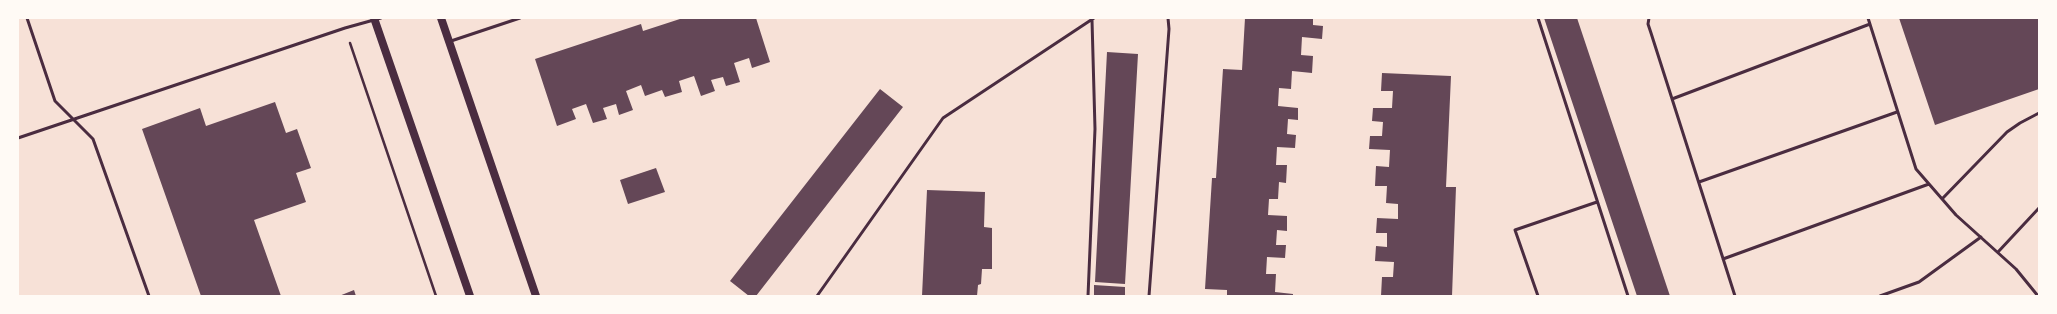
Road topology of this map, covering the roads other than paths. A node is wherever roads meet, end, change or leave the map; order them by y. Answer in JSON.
{"nodes":[{"id":1,"x":27,"y":18,"type":"edge"},
{"id":2,"x":441,"y":18,"type":"edge"},
{"id":3,"x":520,"y":18,"type":"edge"},
{"id":4,"x":1168,"y":18,"type":"edge"},
{"id":5,"x":1538,"y":18,"type":"edge"},
{"id":6,"x":1649,"y":18,"type":"edge"},
{"id":7,"x":1868,"y":18,"type":"edge"},
{"id":8,"x":377,"y":19,"type":"edge"},
{"id":9,"x":1093,"y":19,"type":"edge"},
{"id":10,"x":1870,"y":24,"type":"junction"},
{"id":11,"x":449,"y":42,"type":"junction"},
{"id":12,"x":1672,"y":99,"type":"junction"},
{"id":13,"x":1897,"y":112,"type":"junction"},
{"id":14,"x":2039,"y":113,"type":"edge"},
{"id":15,"x":74,"y":120,"type":"junction"},
{"id":16,"x":18,"y":138,"type":"edge"},
{"id":17,"x":1699,"y":182,"type":"junction"},
{"id":18,"x":1929,"y":184,"type":"junction"},
{"id":19,"x":1942,"y":199,"type":"junction"},
{"id":20,"x":1597,"y":202,"type":"junction"},
{"id":21,"x":2039,"y":208,"type":"edge"},
{"id":22,"x":1981,"y":237,"type":"junction"},
{"id":23,"x":1998,"y":252,"type":"junction"},
{"id":24,"x":1723,"y":259,"type":"junction"},
{"id":25,"x":149,"y":296,"type":"edge"},
{"id":26,"x":470,"y":296,"type":"edge"},
{"id":27,"x":536,"y":296,"type":"edge"},
{"id":28,"x":817,"y":296,"type":"edge"},
{"id":29,"x":1088,"y":296,"type":"edge"},
{"id":30,"x":1149,"y":296,"type":"edge"},
{"id":31,"x":1538,"y":296,"type":"edge"},
{"id":32,"x":1628,"y":296,"type":"edge"},
{"id":33,"x":1735,"y":296,"type":"edge"},
{"id":34,"x":1880,"y":296,"type":"edge"},
{"id":35,"x":2038,"y":296,"type":"edge"}],
"edges":[{"from":1,"to":15,"type":"lane"},
{"from":2,"to":11,"type":"main road"},
{"from":3,"to":11,"type":"lane"},
{"from":4,"to":30,"type":"lane"},
{"from":5,"to":20,"type":"lane"},
{"from":6,"to":12,"type":"lane"},
{"from":7,"to":10,"type":"lane"},
{"from":8,"to":15,"type":"lane"},
{"from":8,"to":26,"type":"main road"},
{"from":9,"to":28,"type":"lane"},
{"from":9,"to":29,"type":"lane"},
{"from":10,"to":12,"type":"lane"},
{"from":10,"to":13,"type":"lane"},
{"from":11,"to":27,"type":"main road"},
{"from":12,"to":17,"type":"lane"},
{"from":13,"to":17,"type":"lane"},
{"from":13,"to":18,"type":"lane"},
{"from":14,"to":19,"type":"lane"},
{"from":15,"to":16,"type":"lane"},
{"from":15,"to":25,"type":"lane"},
{"from":17,"to":24,"type":"lane"},
{"from":18,"to":19,"type":"lane"},
{"from":18,"to":24,"type":"lane"},
{"from":19,"to":22,"type":"lane"},
{"from":20,"to":31,"type":"lane"},
{"from":20,"to":32,"type":"lane"},
{"from":21,"to":23,"type":"lane"},
{"from":22,"to":23,"type":"lane"},
{"from":22,"to":34,"type":"lane"},
{"from":23,"to":35,"type":"lane"},
{"from":24,"to":33,"type":"lane"}]}
